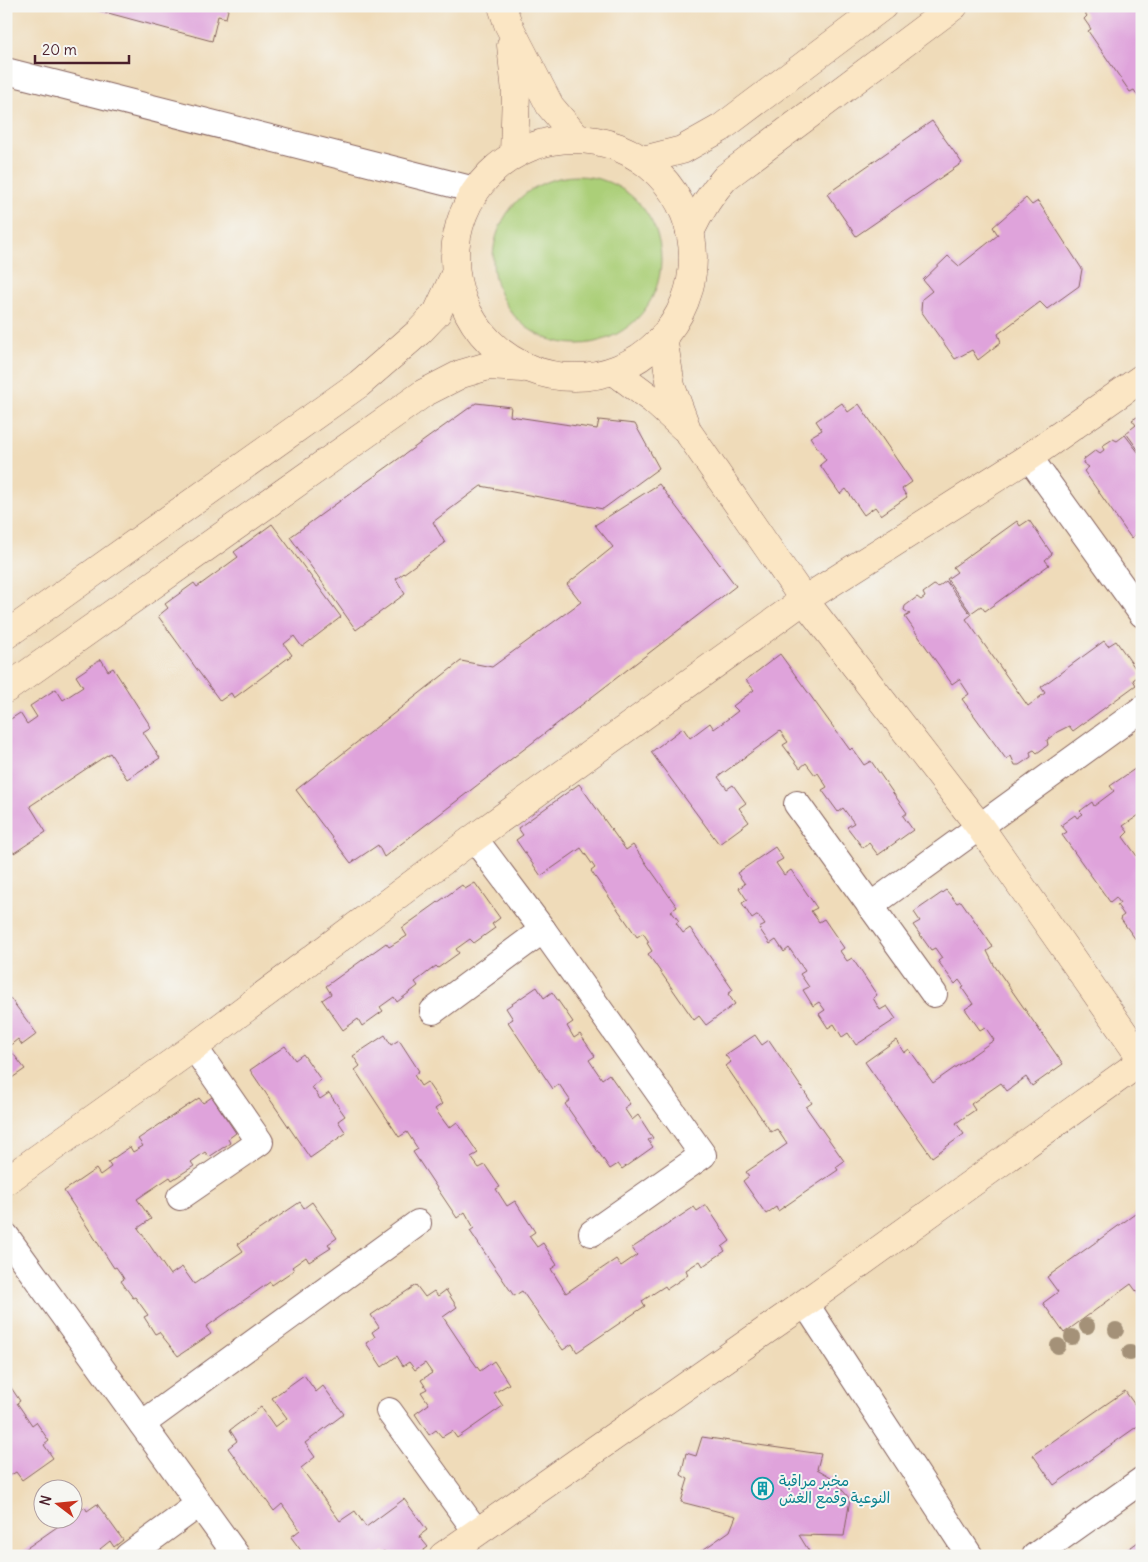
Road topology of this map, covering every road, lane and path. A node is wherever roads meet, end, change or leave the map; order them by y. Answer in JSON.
{"nodes":[{"id":1,"x":882,"y":6,"type":"edge"},
{"id":2,"x":954,"y":6,"type":"edge"},
{"id":3,"x":505,"y":15,"type":"edge"},
{"id":4,"x":6,"y":71,"type":"edge"},
{"id":5,"x":577,"y":138,"type":"junction"},
{"id":6,"x":514,"y":154,"type":"junction"},
{"id":7,"x":644,"y":160,"type":"junction"},
{"id":8,"x":475,"y":190,"type":"junction"},
{"id":9,"x":690,"y":232,"type":"junction"},
{"id":10,"x":455,"y":274,"type":"junction"},
{"id":11,"x":663,"y":338,"type":"junction"},
{"id":12,"x":525,"y":368,"type":"junction"},
{"id":13,"x":614,"y":371,"type":"junction"},
{"id":14,"x":1142,"y":378,"type":"edge"},
{"id":15,"x":688,"y":432,"type":"junction"},
{"id":16,"x":1029,"y":457,"type":"junction"},
{"id":17,"x":804,"y":600,"type":"junction"},
{"id":18,"x":1142,"y":614,"type":"edge"},
{"id":19,"x":6,"y":635,"type":"edge"},
{"id":20,"x":6,"y":689,"type":"edge"},
{"id":21,"x":1142,"y":709,"type":"edge"},
{"id":22,"x":797,"y":804,"type":"dead end"},
{"id":23,"x":980,"y":827,"type":"junction"},
{"id":24,"x":474,"y":838,"type":"junction"},
{"id":25,"x":870,"y":906,"type":"junction"},
{"id":26,"x":543,"y":930,"type":"junction"},
{"id":27,"x":934,"y":994,"type":"dead end"},
{"id":28,"x":433,"y":1011,"type":"dead end"},
{"id":29,"x":194,"y":1047,"type":"junction"},
{"id":30,"x":1142,"y":1060,"type":"edge"},
{"id":31,"x":6,"y":1181,"type":"edge"},
{"id":32,"x":180,"y":1197,"type":"dead end"},
{"id":33,"x":418,"y":1223,"type":"dead end"},
{"id":34,"x":592,"y":1233,"type":"dead end"},
{"id":35,"x":6,"y":1236,"type":"edge"},
{"id":36,"x":805,"y":1303,"type":"junction"},
{"id":37,"x":389,"y":1411,"type":"dead end"},
{"id":38,"x":142,"y":1424,"type":"junction"},
{"id":39,"x":1142,"y":1480,"type":"edge"},
{"id":40,"x":199,"y":1504,"type":"junction"},
{"id":41,"x":476,"y":1531,"type":"junction"},
{"id":42,"x":128,"y":1556,"type":"edge"},
{"id":43,"x":237,"y":1556,"type":"edge"},
{"id":44,"x":443,"y":1556,"type":"edge"},
{"id":45,"x":970,"y":1556,"type":"edge"},
{"id":46,"x":1035,"y":1556,"type":"edge"}],
"edges":[{"from":1,"to":7,"type":"main road"},
{"from":2,"to":9,"type":"main road"},
{"from":3,"to":5,"type":"main road"},
{"from":3,"to":6,"type":"main road"},
{"from":4,"to":8,"type":"street"},
{"from":5,"to":6,"type":"main road"},
{"from":5,"to":7,"type":"main road"},
{"from":6,"to":8,"type":"main road"},
{"from":7,"to":9,"type":"main road"},
{"from":8,"to":10,"type":"main road"},
{"from":9,"to":11,"type":"main road"},
{"from":10,"to":12,"type":"main road"},
{"from":10,"to":19,"type":"main road"},
{"from":11,"to":13,"type":"main road"},
{"from":11,"to":15,"type":"main road"},
{"from":12,"to":13,"type":"main road"},
{"from":12,"to":20,"type":"main road"},
{"from":13,"to":15,"type":"main road"},
{"from":14,"to":16,"type":"main road"},
{"from":15,"to":17,"type":"main road"},
{"from":16,"to":17,"type":"main road"},
{"from":16,"to":18,"type":"street"},
{"from":17,"to":23,"type":"main road"},
{"from":17,"to":24,"type":"main road"},
{"from":21,"to":23,"type":"street"},
{"from":22,"to":25,"type":"street"},
{"from":23,"to":25,"type":"street"},
{"from":23,"to":30,"type":"main road"},
{"from":24,"to":26,"type":"street"},
{"from":24,"to":29,"type":"main road"},
{"from":25,"to":27,"type":"street"},
{"from":26,"to":28,"type":"street"},
{"from":26,"to":34,"type":"street"},
{"from":29,"to":31,"type":"main road"},
{"from":29,"to":32,"type":"street"},
{"from":30,"to":36,"type":"main road"},
{"from":33,"to":38,"type":"street"},
{"from":35,"to":38,"type":"street"},
{"from":36,"to":41,"type":"main road"},
{"from":36,"to":45,"type":"street"},
{"from":37,"to":41,"type":"street"},
{"from":38,"to":40,"type":"street"},
{"from":39,"to":46,"type":"street"},
{"from":40,"to":42,"type":"street"},
{"from":40,"to":43,"type":"street"},
{"from":41,"to":44,"type":"main road"}]}
